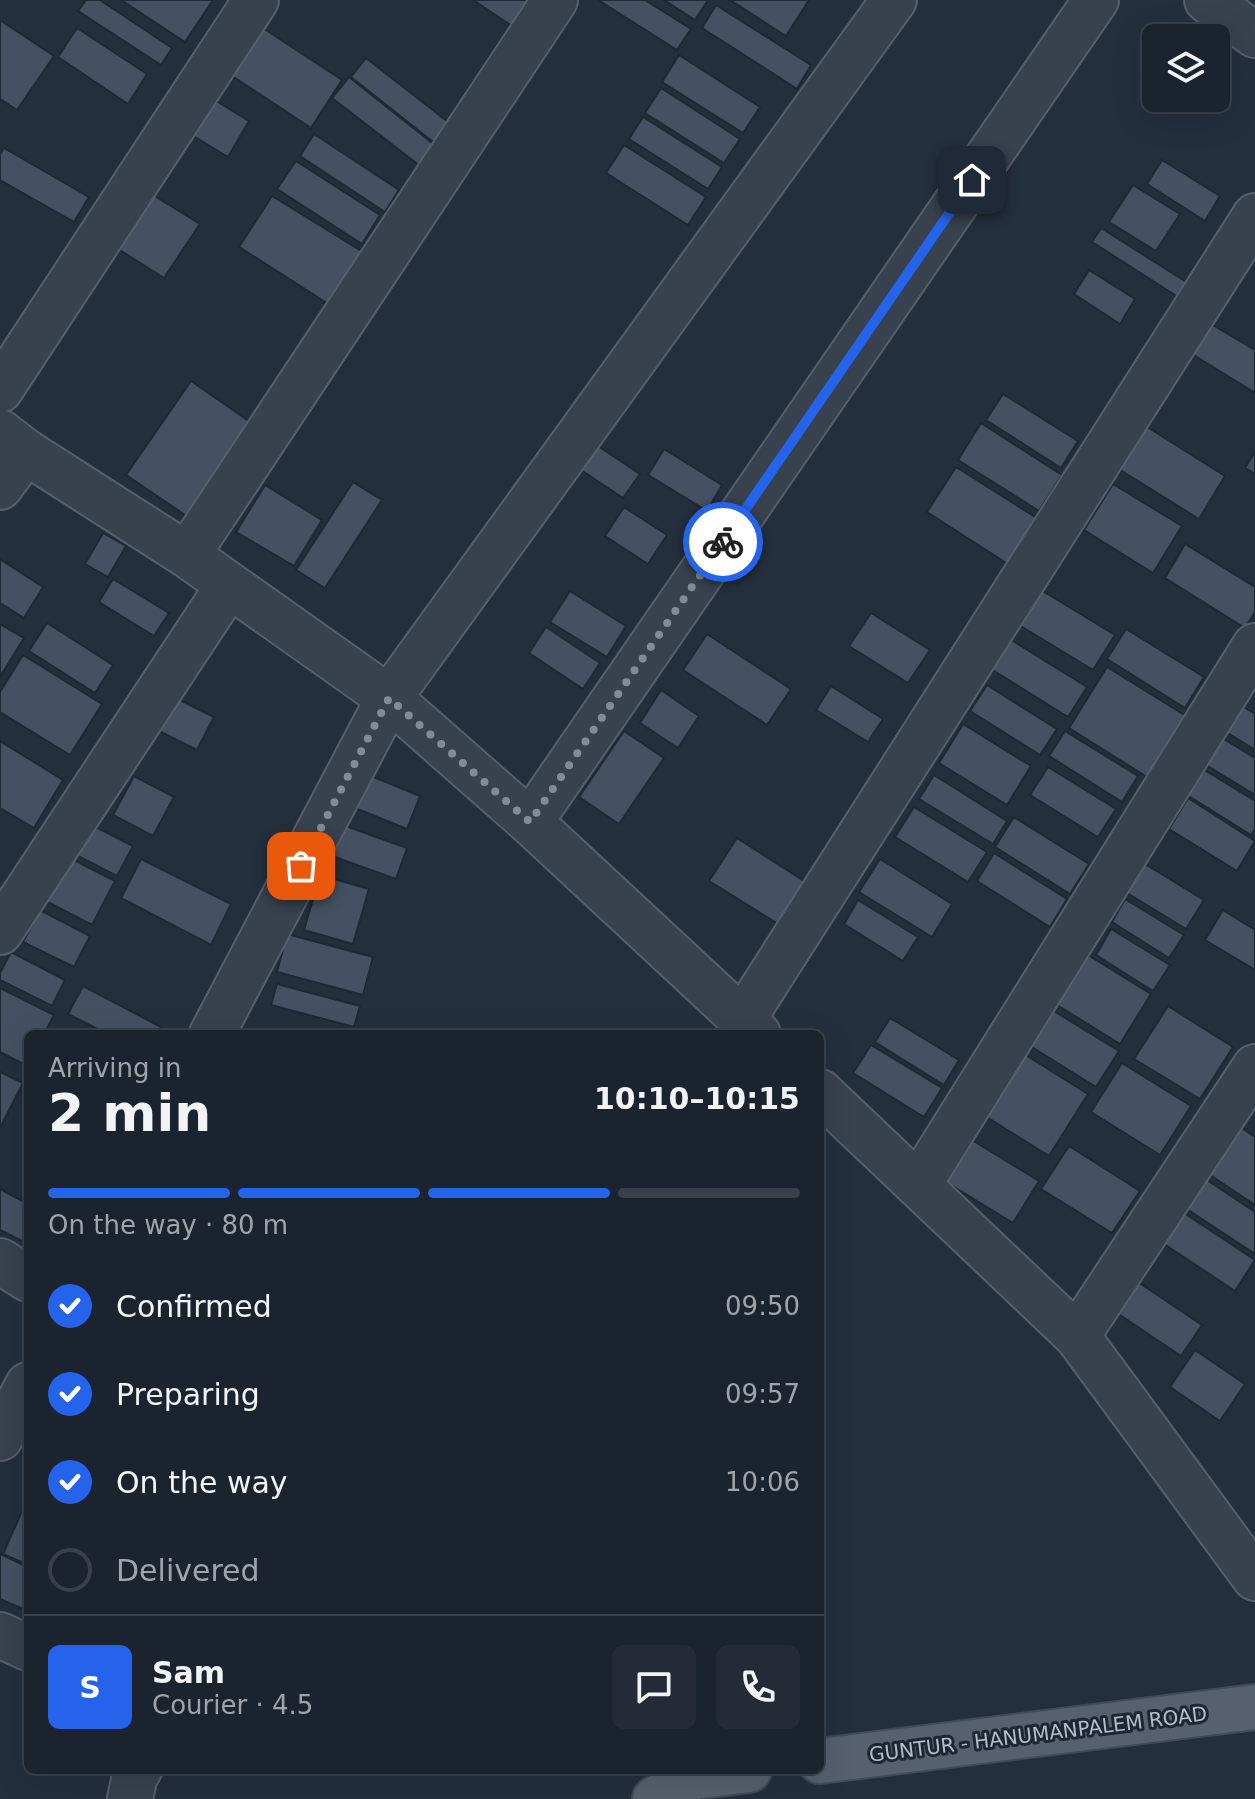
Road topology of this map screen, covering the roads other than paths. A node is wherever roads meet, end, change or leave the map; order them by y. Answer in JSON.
{"nodes":[{"id":1,"x":256,"y":0,"type":"edge"},
{"id":2,"x":555,"y":0,"type":"edge"},
{"id":3,"x":894,"y":0,"type":"edge"},
{"id":4,"x":1096,"y":0,"type":"edge"},
{"id":5,"x":1213,"y":2,"type":"edge"},
{"id":6,"x":1255,"y":35,"type":"edge"},
{"id":7,"x":1255,"y":216,"type":"edge"},
{"id":8,"x":0,"y":390,"type":"edge"},
{"id":9,"x":13,"y":442,"type":"edge"},
{"id":10,"x":0,"y":487,"type":"edge"},
{"id":11,"x":187,"y":555,"type":"junction"},
{"id":12,"x":229,"y":585,"type":"junction"},
{"id":13,"x":1255,"y":646,"type":"edge"},
{"id":14,"x":389,"y":698,"type":"junction"},
{"id":15,"x":530,"y":822,"type":"junction"},
{"id":16,"x":0,"y":932,"type":"edge"},
{"id":17,"x":751,"y":1027,"type":"edge"},
{"id":18,"x":214,"y":1030,"type":"edge"},
{"id":19,"x":1255,"y":1067,"type":"edge"},
{"id":20,"x":824,"y":1096,"type":"edge"},
{"id":21,"x":919,"y":1184,"type":"junction"},
{"id":22,"x":0,"y":1261,"type":"edge"},
{"id":23,"x":24,"y":1276,"type":"edge"},
{"id":24,"x":1077,"y":1336,"type":"junction"},
{"id":25,"x":24,"y":1393,"type":"edge"},
{"id":26,"x":0,"y":1438,"type":"edge"},
{"id":27,"x":1255,"y":1578,"type":"edge"},
{"id":28,"x":0,"y":1635,"type":"edge"},
{"id":29,"x":24,"y":1646,"type":"edge"},
{"id":30,"x":1255,"y":1707,"type":"edge"},
{"id":31,"x":824,"y":1761,"type":"edge"},
{"id":32,"x":136,"y":1774,"type":"edge"},
{"id":33,"x":718,"y":1774,"type":"edge"},
{"id":34,"x":130,"y":1799,"type":"edge"},
{"id":35,"x":655,"y":1799,"type":"edge"}],
"edges":[{"from":1,"to":8,"type":"street"},
{"from":2,"to":11,"type":"street"},
{"from":3,"to":14,"type":"street"},
{"from":4,"to":15,"type":"street"},
{"from":5,"to":6,"type":"street"},
{"from":7,"to":17,"type":"street"},
{"from":9,"to":10,"type":"street"},
{"from":9,"to":11,"type":"street"},
{"from":11,"to":12,"type":"street"},
{"from":12,"to":14,"type":"street"},
{"from":12,"to":16,"type":"street"},
{"from":13,"to":21,"type":"street"},
{"from":14,"to":15,"type":"street"},
{"from":14,"to":18,"type":"street"},
{"from":15,"to":17,"type":"street"},
{"from":19,"to":24,"type":"street"},
{"from":20,"to":21,"type":"street"},
{"from":21,"to":24,"type":"street"},
{"from":22,"to":23,"type":"street"},
{"from":24,"to":27,"type":"street"},
{"from":25,"to":26,"type":"street"},
{"from":28,"to":29,"type":"street"},
{"from":30,"to":31,"type":"main road","name":"GUNTUR - HANUMANPALEM ROAD"},
{"from":32,"to":34,"type":"street"},
{"from":33,"to":35,"type":"main road"}]}
